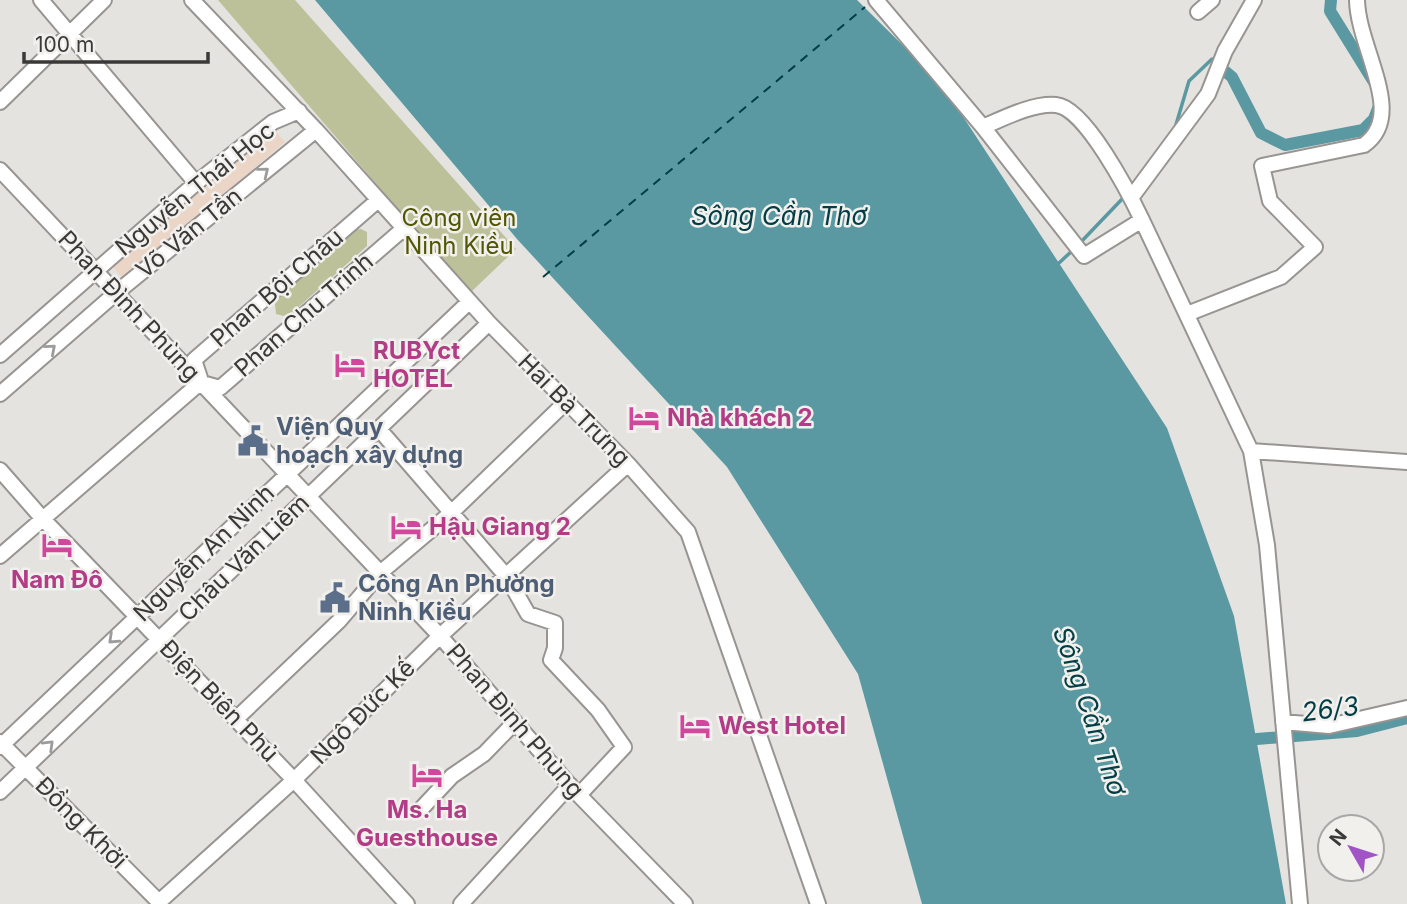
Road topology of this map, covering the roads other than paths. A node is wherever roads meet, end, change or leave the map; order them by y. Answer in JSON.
{"nodes":[{"id":1,"x":41,"y":0,"type":"edge"},
{"id":2,"x":104,"y":0,"type":"edge"},
{"id":3,"x":192,"y":0,"type":"edge"},
{"id":4,"x":1212,"y":0,"type":"edge"},
{"id":5,"x":1254,"y":0,"type":"edge"},
{"id":6,"x":1357,"y":0,"type":"edge"},
{"id":7,"x":872,"y":3,"type":"edge"},
{"id":8,"x":1198,"y":12,"type":"dead end"},
{"id":9,"x":70,"y":34,"type":"junction"},
{"id":10,"x":0,"y":102,"type":"edge"},
{"id":11,"x":299,"y":111,"type":"junction"},
{"id":12,"x":983,"y":127,"type":"junction"},
{"id":13,"x":316,"y":130,"type":"junction"},
{"id":14,"x":0,"y":170,"type":"edge"},
{"id":15,"x":196,"y":183,"type":"junction"},
{"id":16,"x":1129,"y":194,"type":"junction"},
{"id":17,"x":377,"y":201,"type":"junction"},
{"id":18,"x":1142,"y":220,"type":"junction"},
{"id":19,"x":402,"y":230,"type":"junction"},
{"id":20,"x":96,"y":271,"type":"junction"},
{"id":21,"x":116,"y":293,"type":"junction"},
{"id":22,"x":469,"y":302,"type":"junction"},
{"id":23,"x":1187,"y":314,"type":"junction"},
{"id":24,"x":489,"y":324,"type":"junction"},
{"id":25,"x":0,"y":355,"type":"edge"},
{"id":26,"x":201,"y":382,"type":"junction"},
{"id":27,"x":0,"y":394,"type":"edge"},
{"id":28,"x":567,"y":401,"type":"junction"},
{"id":29,"x":379,"y":429,"type":"junction"},
{"id":30,"x":1251,"y":451,"type":"junction"},
{"id":31,"x":1407,"y":462,"type":"edge"},
{"id":32,"x":628,"y":464,"type":"junction"},
{"id":33,"x":0,"y":470,"type":"edge"},
{"id":34,"x":287,"y":474,"type":"junction"},
{"id":35,"x":309,"y":496,"type":"junction"},
{"id":36,"x":451,"y":513,"type":"junction"},
{"id":37,"x":42,"y":518,"type":"junction"},
{"id":38,"x":0,"y":556,"type":"edge"},
{"id":39,"x":380,"y":573,"type":"junction"},
{"id":40,"x":508,"y":577,"type":"junction"},
{"id":41,"x":138,"y":616,"type":"junction"},
{"id":42,"x":440,"y":636,"type":"junction"},
{"id":43,"x":160,"y":639,"type":"junction"},
{"id":44,"x":1407,"y":708,"type":"edge"},
{"id":45,"x":236,"y":719,"type":"junction"},
{"id":46,"x":515,"y":722,"type":"junction"},
{"id":47,"x":1283,"y":725,"type":"junction"},
{"id":48,"x":1,"y":744,"type":"edge"},
{"id":49,"x":26,"y":767,"type":"junction"},
{"id":50,"x":294,"y":780,"type":"junction"},
{"id":51,"x":574,"y":790,"type":"junction"},
{"id":52,"x":0,"y":792,"type":"edge"},
{"id":53,"x":422,"y":808,"type":"dead end"},
{"id":54,"x":160,"y":903,"type":"edge"},
{"id":55,"x":407,"y":904,"type":"edge"},
{"id":56,"x":461,"y":904,"type":"edge"},
{"id":57,"x":685,"y":904,"type":"edge"},
{"id":58,"x":818,"y":904,"type":"edge"},
{"id":59,"x":1300,"y":904,"type":"edge"}],
"edges":[{"from":1,"to":9,"type":"street"},
{"from":2,"to":9,"type":"street"},
{"from":3,"to":11,"type":"street","name":"Hai Bà Trưng"},
{"from":4,"to":8,"type":"street"},
{"from":5,"to":16,"type":"street"},
{"from":6,"to":23,"type":"street"},
{"from":7,"to":12,"type":"street"},
{"from":9,"to":10,"type":"street"},
{"from":9,"to":15,"type":"street"},
{"from":11,"to":13,"type":"street","name":"Hai Bà Trưng"},
{"from":11,"to":15,"type":"street","name":"Nguyễn Thái Học"},
{"from":12,"to":16,"type":"street"},
{"from":12,"to":18,"type":"street"},
{"from":13,"to":17,"type":"street","name":"Hai Bà Trưng"},
{"from":21,"to":13,"type":"street","name":"Võ Văn Tần","one_way":true},
{"from":14,"to":20,"type":"street","name":"Phan Đình Phùng"},
{"from":15,"to":20,"type":"street","name":"Nguyễn Thái Học"},
{"from":16,"to":18,"type":"street"},
{"from":17,"to":19,"type":"street","name":"Hai Bà Trưng"},
{"from":17,"to":26,"type":"street","name":"Phan Bội Châu"},
{"from":18,"to":23,"type":"street"},
{"from":19,"to":22,"type":"street","name":"Hai Bà Trưng"},
{"from":19,"to":26,"type":"street","name":"Phan Chu Trinh"},
{"from":20,"to":21,"type":"street","name":"Phan Đình Phùng"},
{"from":20,"to":25,"type":"street","name":"Nguyễn Thái Học"},
{"from":21,"to":26,"type":"street","name":"Phan Đình Phùng"},
{"from":27,"to":21,"type":"street","name":"Võ Văn Tần","one_way":true},
{"from":22,"to":24,"type":"street","name":"Hai Bà Trưng"},
{"from":22,"to":34,"type":"street","name":"Nguyễn An Ninh"},
{"from":23,"to":30,"type":"street"},
{"from":24,"to":28,"type":"street","name":"Hai Bà Trưng"},
{"from":24,"to":29,"type":"street","name":"Châu Văn Liêm"},
{"from":26,"to":34,"type":"street","name":"Phan Đình Phùng"},
{"from":26,"to":37,"type":"street"},
{"from":28,"to":32,"type":"street","name":"Hai Bà Trưng"},
{"from":28,"to":36,"type":"street"},
{"from":29,"to":35,"type":"street","name":"Châu Văn Liêm"},
{"from":29,"to":36,"type":"street"},
{"from":30,"to":31,"type":"street"},
{"from":30,"to":47,"type":"street"},
{"from":32,"to":40,"type":"street","name":"Ngô Đức Kế"},
{"from":32,"to":58,"type":"street","name":"Hai Bà Trưng"},
{"from":33,"to":37,"type":"street","name":"Điện Biên Phủ"},
{"from":34,"to":35,"type":"street","name":"Phan Đình Phùng"},
{"from":34,"to":41,"type":"street","name":"Nguyễn An Ninh"},
{"from":35,"to":39,"type":"street","name":"Phan Đình Phùng"},
{"from":35,"to":43,"type":"street","name":"Châu Văn Liêm"},
{"from":36,"to":39,"type":"street"},
{"from":36,"to":40,"type":"street"},
{"from":37,"to":38,"type":"street"},
{"from":37,"to":41,"type":"street","name":"Điện Biên Phủ"},
{"from":39,"to":42,"type":"street","name":"Phan Đình Phùng"},
{"from":39,"to":45,"type":"street"},
{"from":40,"to":42,"type":"street","name":"Ngô Đức Kế"},
{"from":40,"to":51,"type":"street"},
{"from":41,"to":43,"type":"street","name":"Điện Biên Phủ"},
{"from":41,"to":48,"type":"street","name":"Nguyễn An Ninh","one_way":true},
{"from":42,"to":46,"type":"street","name":"Phan Đình Phùng"},
{"from":42,"to":50,"type":"street","name":"Ngô Đức Kế"},
{"from":43,"to":45,"type":"street","name":"Điện Biên Phủ"},
{"from":49,"to":43,"type":"street","name":"Châu Văn Liêm","one_way":true},
{"from":44,"to":47,"type":"street"},
{"from":45,"to":50,"type":"street","name":"Điện Biên Phủ"},
{"from":46,"to":51,"type":"street","name":"Phan Đình Phùng"},
{"from":46,"to":53,"type":"street"},
{"from":47,"to":59,"type":"street"},
{"from":48,"to":49,"type":"street","name":"Đồng Khởi"},
{"from":49,"to":52,"type":"street","name":"Châu Văn Liêm"},
{"from":49,"to":54,"type":"street","name":"Đồng Khởi"},
{"from":50,"to":54,"type":"street","name":"Ngô Đức Kế"},
{"from":50,"to":55,"type":"street","name":"Điện Biên Phủ"},
{"from":51,"to":56,"type":"street"},
{"from":51,"to":57,"type":"street","name":"Phan Đình Phùng"}]}
